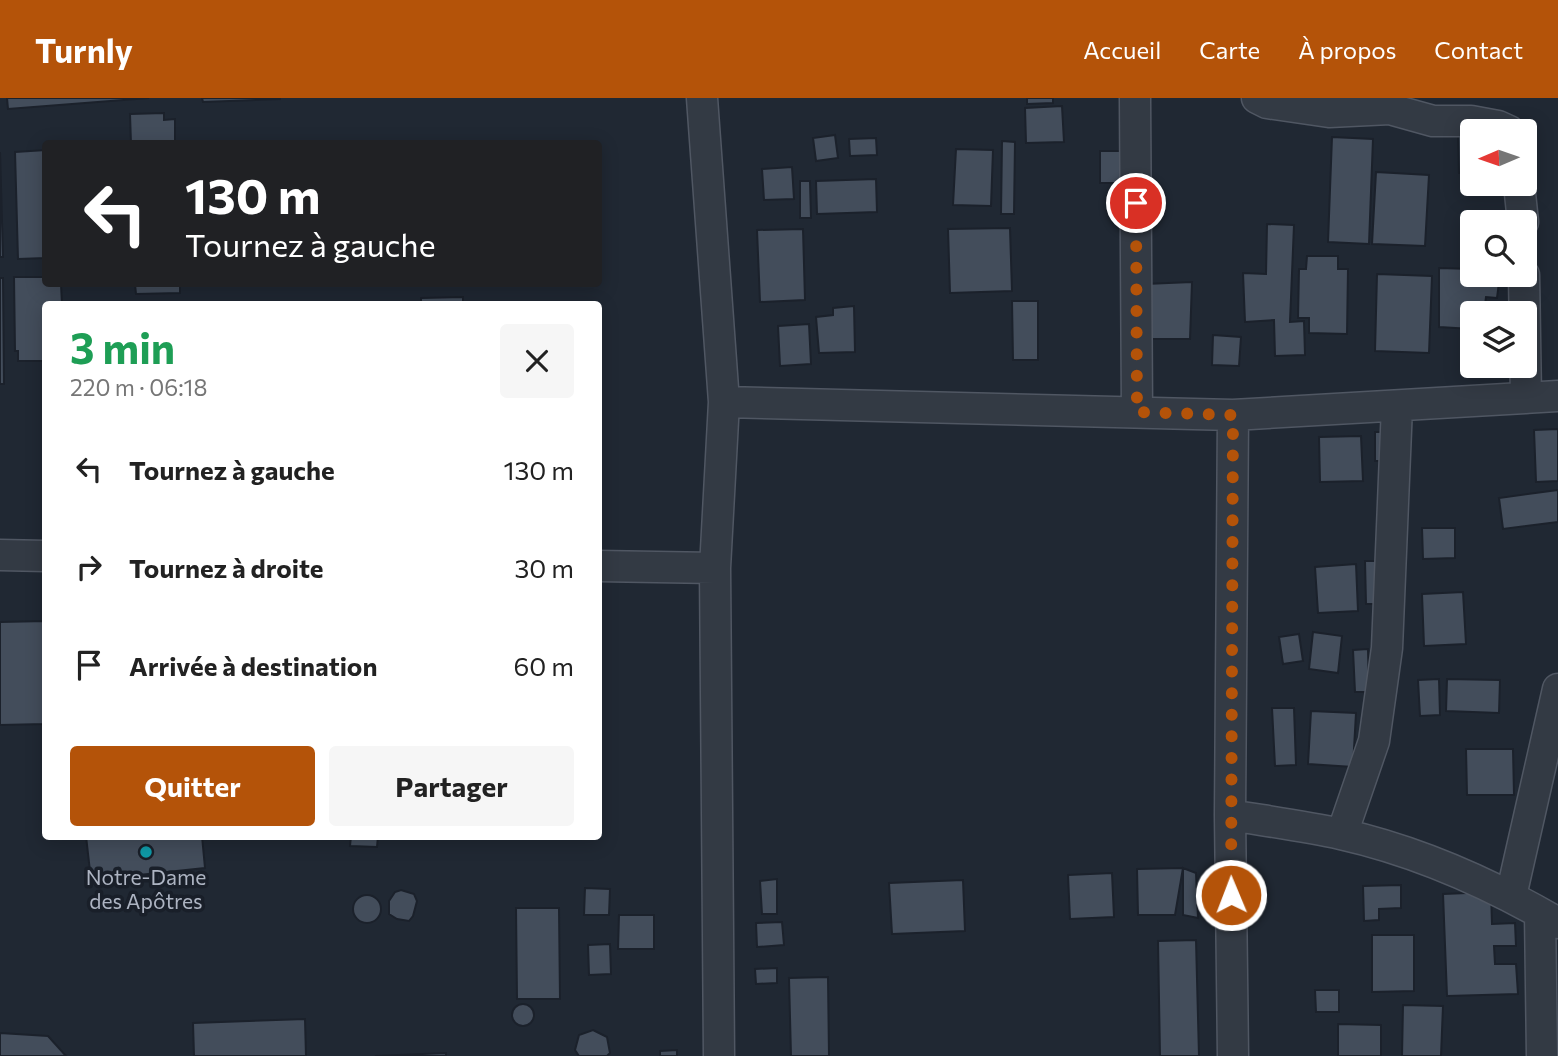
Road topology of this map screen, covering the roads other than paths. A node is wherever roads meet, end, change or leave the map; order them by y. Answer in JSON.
{"nodes":[{"id":1,"x":702,"y":98,"type":"edge"},
{"id":2,"x":1135,"y":98,"type":"edge"},
{"id":3,"x":1257,"y":98,"type":"edge"},
{"id":4,"x":1391,"y":103,"type":"edge"},
{"id":5,"x":1460,"y":121,"type":"edge"},
{"id":6,"x":1524,"y":287,"type":"edge"},
{"id":7,"x":1558,"y":396,"type":"edge"},
{"id":8,"x":1526,"y":398,"type":"junction"},
{"id":9,"x":724,"y":402,"type":"junction"},
{"id":10,"x":1397,"y":406,"type":"junction"},
{"id":11,"x":1137,"y":412,"type":"junction"},
{"id":12,"x":1233,"y":415,"type":"junction"},
{"id":13,"x":0,"y":555,"type":"edge"},
{"id":14,"x":42,"y":556,"type":"edge"},
{"id":15,"x":602,"y":566,"type":"edge"},
{"id":16,"x":715,"y":568,"type":"junction"},
{"id":17,"x":1558,"y":689,"type":"edge"},
{"id":18,"x":1230,"y":815,"type":"junction"},
{"id":19,"x":1342,"y":834,"type":"junction"},
{"id":20,"x":1511,"y":896,"type":"junction"},
{"id":21,"x":1549,"y":918,"type":"edge"},
{"id":22,"x":719,"y":1056,"type":"edge"},
{"id":23,"x":1233,"y":1056,"type":"edge"},
{"id":24,"x":1542,"y":1056,"type":"edge"}],
"edges":[{"from":1,"to":9,"type":"street"},
{"from":2,"to":11,"type":"street"},
{"from":3,"to":4,"type":"street"},
{"from":4,"to":5,"type":"street"},
{"from":6,"to":8,"type":"street"},
{"from":7,"to":8,"type":"street"},
{"from":8,"to":10,"type":"street"},
{"from":9,"to":11,"type":"street"},
{"from":9,"to":16,"type":"street"},
{"from":10,"to":12,"type":"street"},
{"from":10,"to":19,"type":"street"},
{"from":11,"to":12,"type":"street"},
{"from":12,"to":18,"type":"street"},
{"from":13,"to":14,"type":"street"},
{"from":15,"to":16,"type":"street"},
{"from":16,"to":22,"type":"street"},
{"from":17,"to":20,"type":"street"},
{"from":18,"to":19,"type":"street"},
{"from":18,"to":23,"type":"street"},
{"from":19,"to":20,"type":"street"},
{"from":20,"to":21,"type":"street"},
{"from":21,"to":24,"type":"street"}]}
